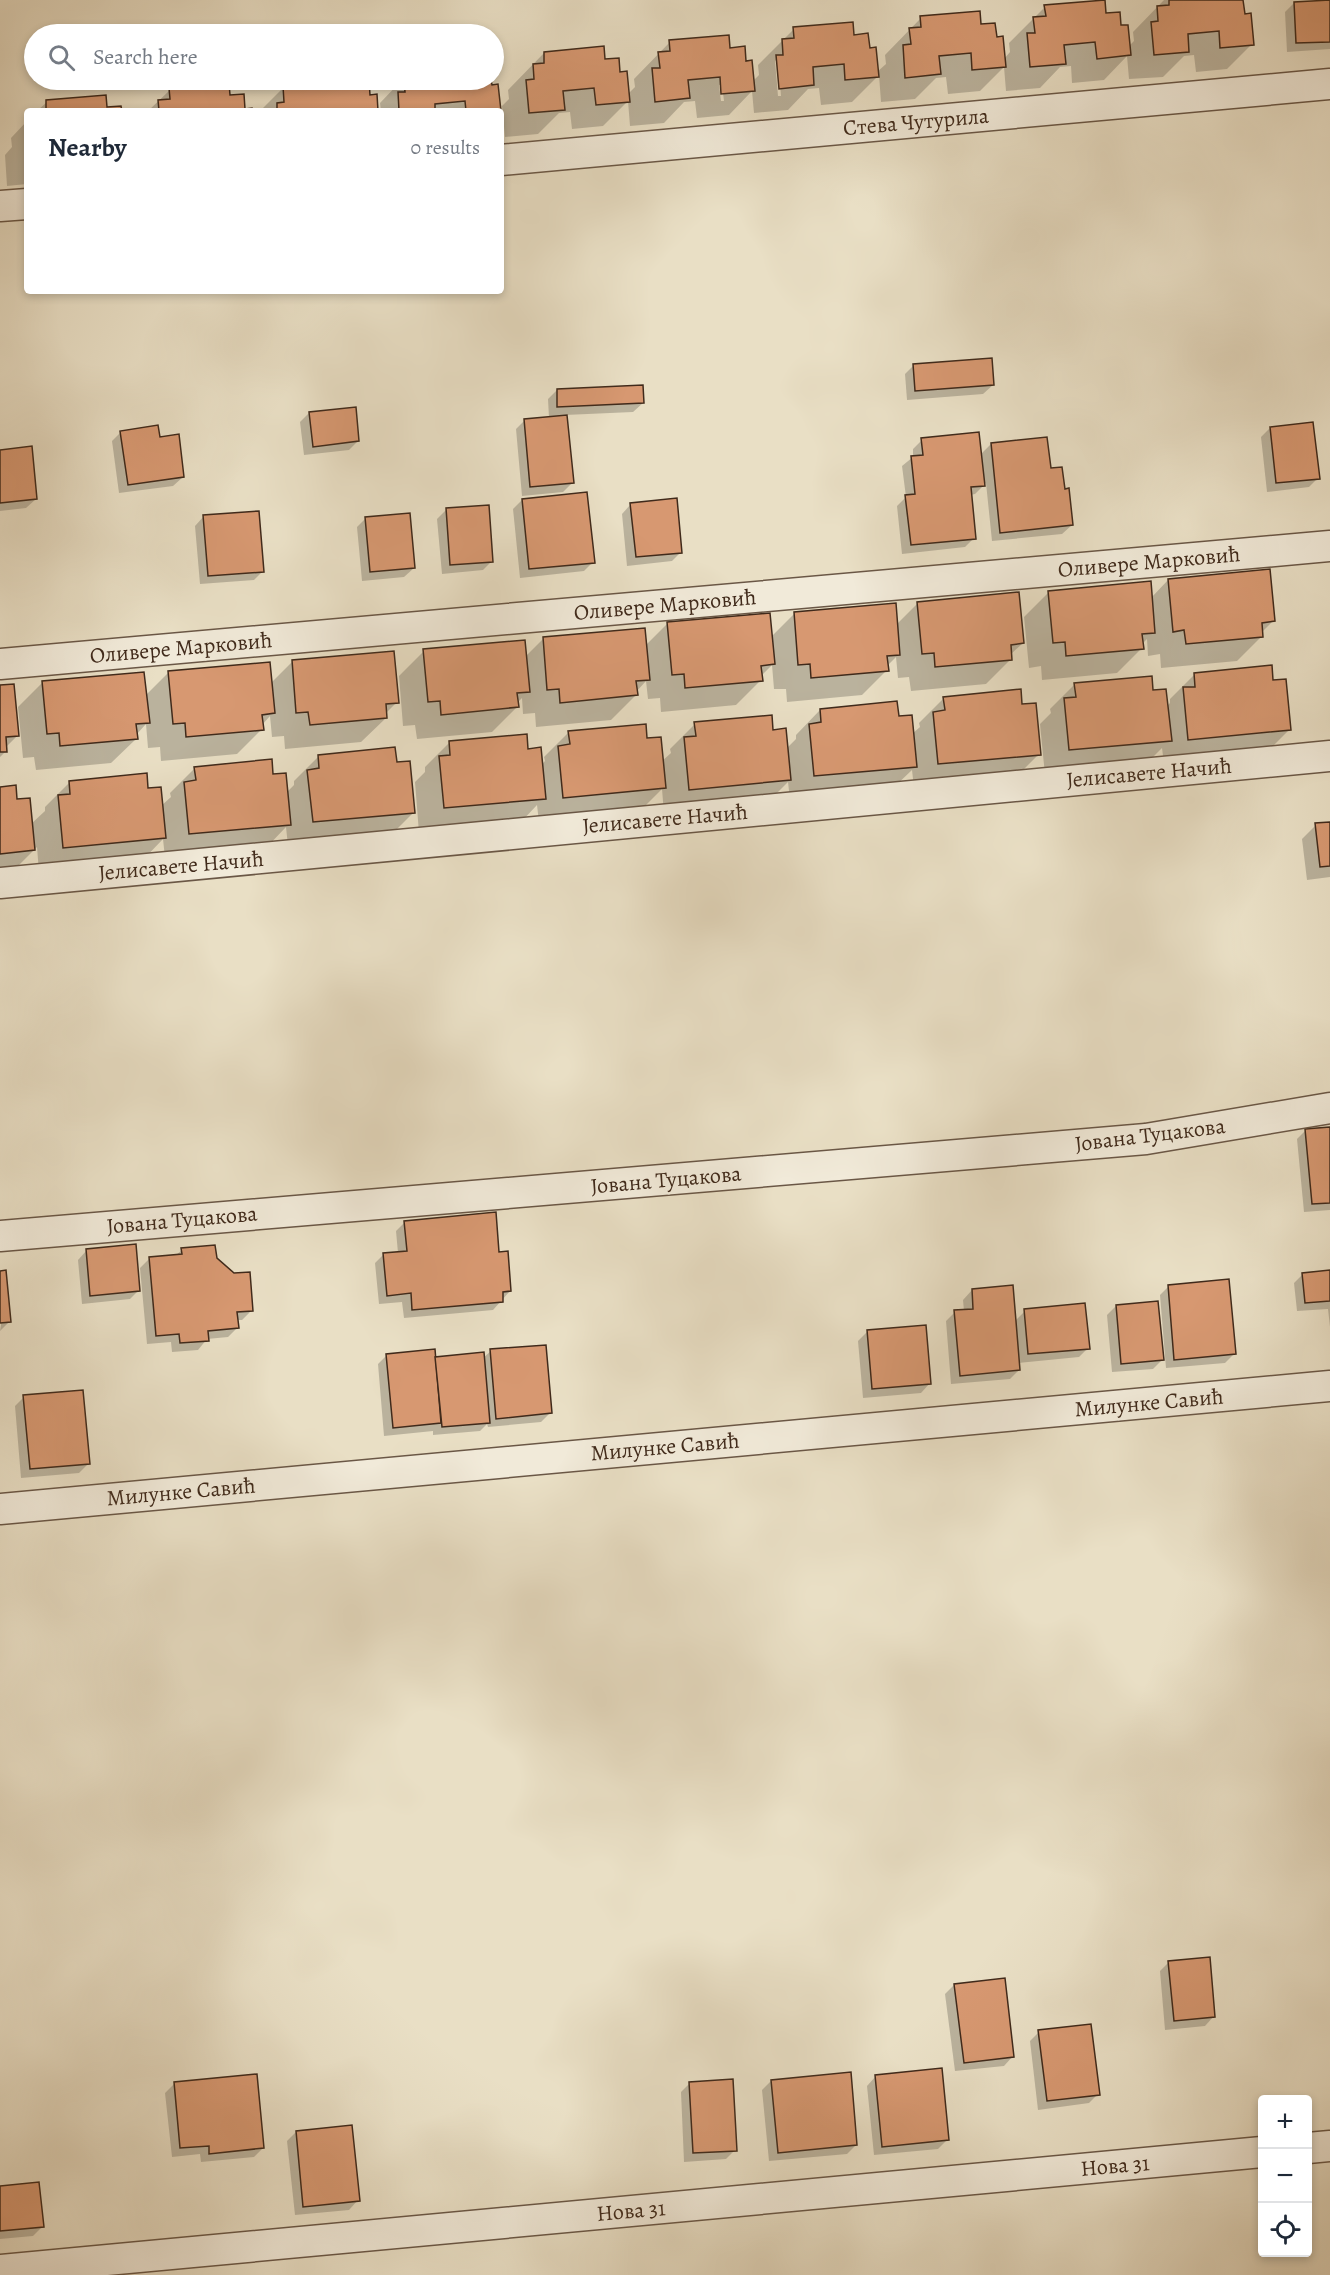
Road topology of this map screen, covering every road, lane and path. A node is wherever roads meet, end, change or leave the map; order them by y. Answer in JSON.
{"nodes":[{"id":1,"x":1330,"y":84,"type":"edge"},
{"id":2,"x":504,"y":160,"type":"edge"},
{"id":3,"x":24,"y":204,"type":"edge"},
{"id":4,"x":0,"y":206,"type":"edge"},
{"id":5,"x":1330,"y":546,"type":"edge"},
{"id":6,"x":0,"y":664,"type":"edge"},
{"id":7,"x":1330,"y":756,"type":"edge"},
{"id":8,"x":0,"y":883,"type":"edge"},
{"id":9,"x":1330,"y":1108,"type":"edge"},
{"id":10,"x":0,"y":1236,"type":"edge"},
{"id":11,"x":1330,"y":1386,"type":"edge"},
{"id":12,"x":0,"y":1509,"type":"edge"},
{"id":13,"x":1330,"y":2146,"type":"edge"},
{"id":14,"x":1312,"y":2148,"type":"edge"},
{"id":15,"x":1258,"y":2152,"type":"edge"},
{"id":16,"x":0,"y":2270,"type":"edge"}],
"edges":[{"from":1,"to":2,"type":"street","name":"Стева Чутурила"},
{"from":3,"to":4,"type":"street"},
{"from":5,"to":6,"type":"street","name":"Оливере Марковић"},
{"from":7,"to":8,"type":"street","name":"Јелисавете Начић"},
{"from":9,"to":10,"type":"street","name":"Јована Туцакова"},
{"from":11,"to":12,"type":"street","name":"Милунке Савић"},
{"from":13,"to":14,"type":"street"},
{"from":15,"to":16,"type":"street","name":"Нова 31"}]}
